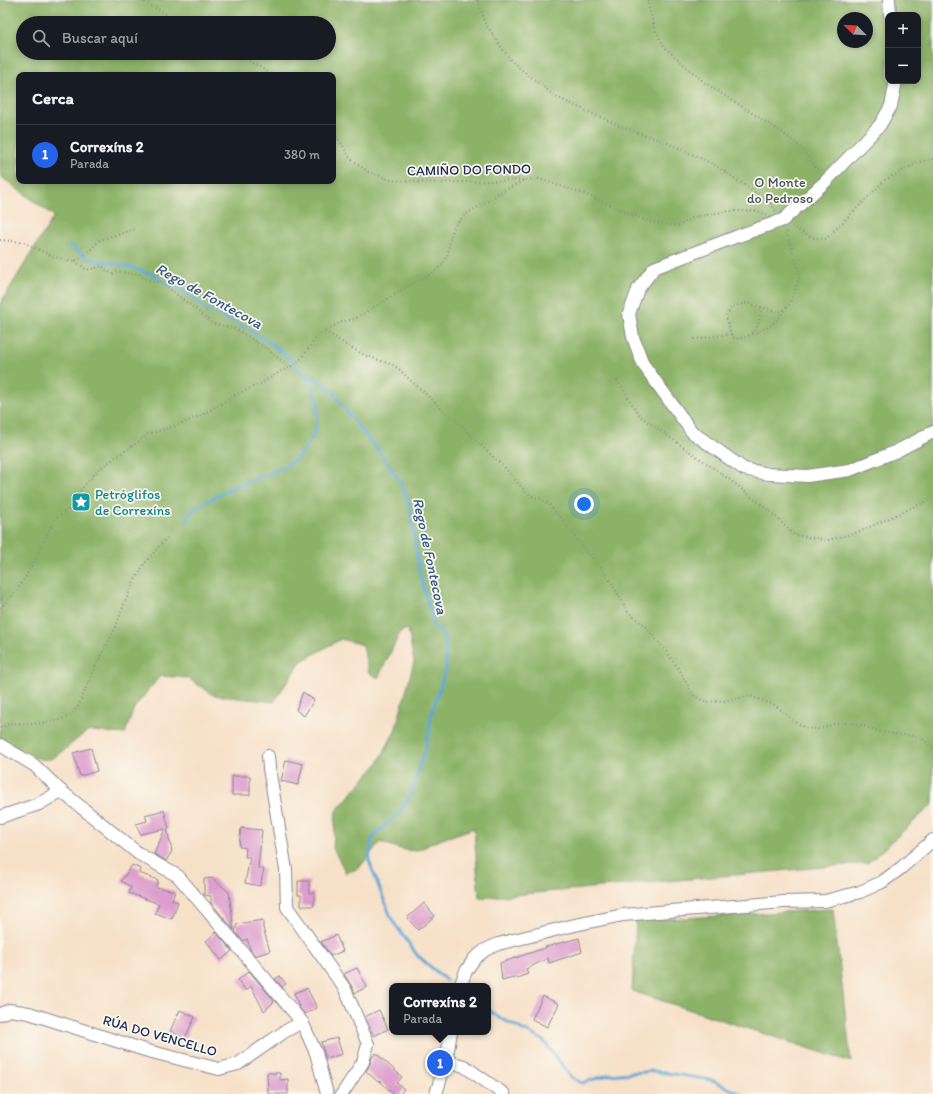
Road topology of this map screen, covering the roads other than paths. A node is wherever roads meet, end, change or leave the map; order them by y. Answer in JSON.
{"nodes":[{"id":1,"x":889,"y":0,"type":"edge"},
{"id":2,"x":890,"y":12,"type":"edge"},
{"id":3,"x":895,"y":84,"type":"edge"},
{"id":4,"x":933,"y":432,"type":"edge"},
{"id":5,"x":0,"y":745,"type":"edge"},
{"id":6,"x":268,"y":756,"type":"dead end"},
{"id":7,"x":61,"y":791,"type":"junction"},
{"id":8,"x":0,"y":817,"type":"edge"},
{"id":9,"x":933,"y":840,"type":"edge"},
{"id":10,"x":461,"y":983,"type":"edge"},
{"id":11,"x":0,"y":1014,"type":"edge"},
{"id":12,"x":302,"y":1022,"type":"junction"},
{"id":13,"x":450,"y":1035,"type":"edge"},
{"id":14,"x":446,"y":1061,"type":"junction"},
{"id":15,"x":434,"y":1093,"type":"edge"},
{"id":16,"x":327,"y":1094,"type":"edge"},
{"id":17,"x":342,"y":1094,"type":"edge"},
{"id":18,"x":504,"y":1094,"type":"edge"}],
"edges":[{"from":1,"to":2,"type":"street"},
{"from":3,"to":4,"type":"street"},
{"from":5,"to":7,"type":"street"},
{"from":6,"to":17,"type":"street"},
{"from":7,"to":8,"type":"street"},
{"from":7,"to":12,"type":"street"},
{"from":9,"to":10,"type":"street"},
{"from":11,"to":12,"type":"street","name":"RÚA DO VENCELLO"},
{"from":12,"to":16,"type":"street"},
{"from":13,"to":14,"type":"street"},
{"from":14,"to":15,"type":"street"},
{"from":14,"to":18,"type":"street"}]}
